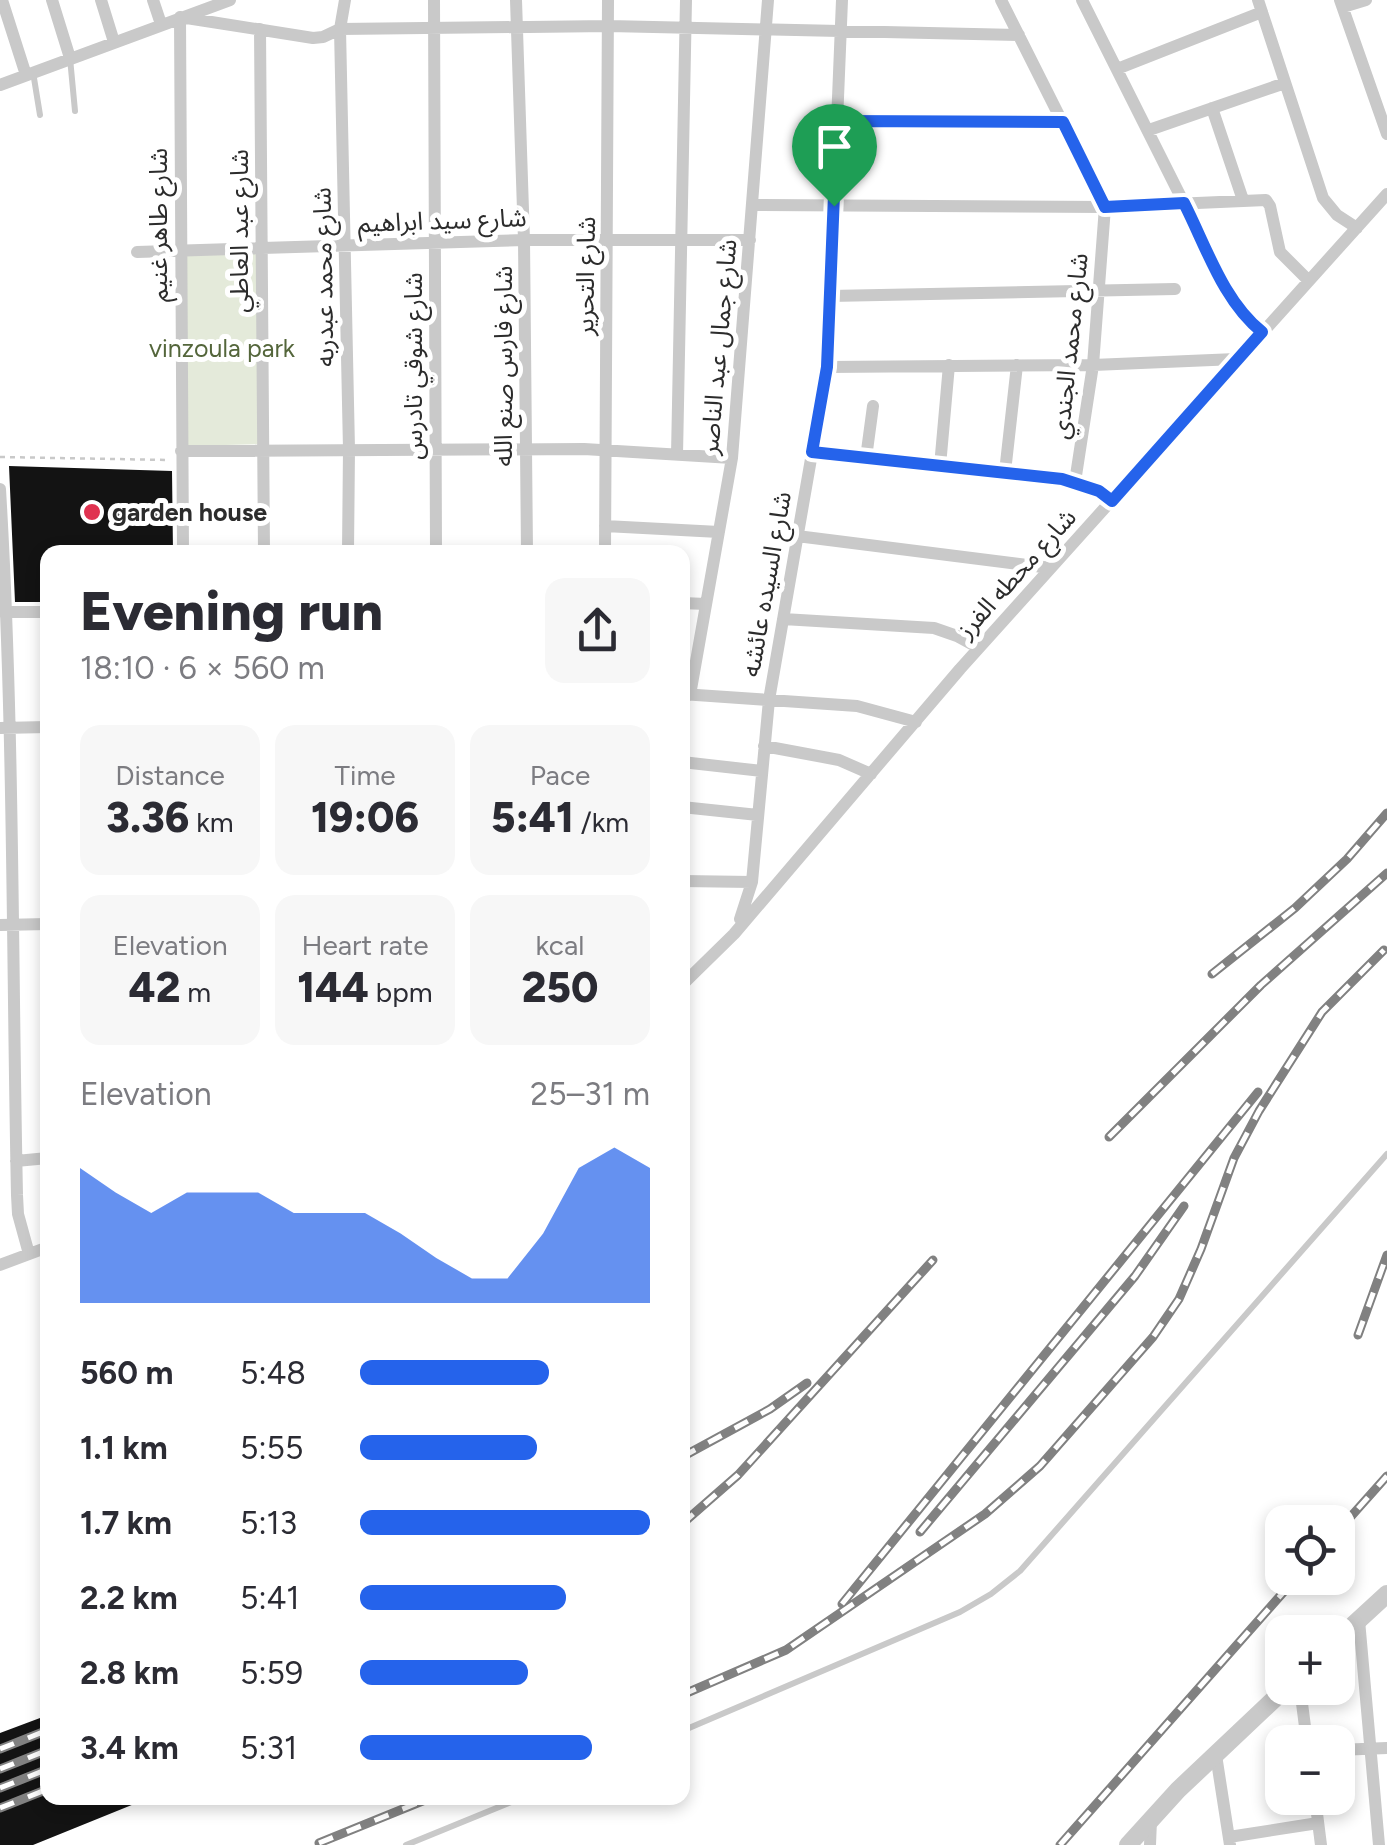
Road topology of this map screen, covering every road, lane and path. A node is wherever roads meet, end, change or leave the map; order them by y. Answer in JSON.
{"nodes":[{"id":1,"x":2,"y":0,"type":"edge"},
{"id":2,"x":52,"y":0,"type":"edge"},
{"id":3,"x":101,"y":0,"type":"edge"},
{"id":4,"x":153,"y":0,"type":"edge"},
{"id":5,"x":230,"y":0,"type":"edge"},
{"id":6,"x":345,"y":0,"type":"edge"},
{"id":7,"x":434,"y":0,"type":"edge"},
{"id":8,"x":516,"y":0,"type":"edge"},
{"id":9,"x":608,"y":0,"type":"edge"},
{"id":10,"x":686,"y":0,"type":"edge"},
{"id":11,"x":768,"y":0,"type":"edge"},
{"id":12,"x":842,"y":0,"type":"edge"},
{"id":13,"x":1002,"y":0,"type":"edge"},
{"id":14,"x":1366,"y":0,"type":"edge"},
{"id":15,"x":1088,"y":2,"type":"edge"},
{"id":16,"x":205,"y":4,"type":"edge"},
{"id":17,"x":1342,"y":4,"type":"edge"},
{"id":18,"x":1260,"y":6,"type":"edge"},
{"id":19,"x":180,"y":17,"type":"junction"},
{"id":20,"x":160,"y":24,"type":"junction"},
{"id":21,"x":609,"y":26,"type":"junction"},
{"id":22,"x":516,"y":27,"type":"junction"},
{"id":23,"x":686,"y":28,"type":"junction"},
{"id":24,"x":260,"y":29,"type":"junction"},
{"id":25,"x":340,"y":29,"type":"junction"},
{"id":26,"x":436,"y":29,"type":"junction"},
{"id":27,"x":766,"y":30,"type":"junction"},
{"id":28,"x":841,"y":33,"type":"junction"},
{"id":29,"x":1019,"y":35,"type":"junction"},
{"id":30,"x":114,"y":42,"type":"junction"},
{"id":31,"x":70,"y":58,"type":"junction"},
{"id":32,"x":1117,"y":68,"type":"junction"},
{"id":33,"x":30,"y":74,"type":"junction"},
{"id":34,"x":1286,"y":83,"type":"junction"},
{"id":35,"x":0,"y":85,"type":"edge"},
{"id":36,"x":1212,"y":108,"type":"junction"},
{"id":37,"x":75,"y":111,"type":"dead end"},
{"id":38,"x":40,"y":115,"type":"dead end"},
{"id":39,"x":837,"y":121,"type":"junction"},
{"id":40,"x":1063,"y":122,"type":"junction"},
{"id":41,"x":1148,"y":130,"type":"junction"},
{"id":42,"x":1387,"y":134,"type":"edge"},
{"id":43,"x":1387,"y":194,"type":"edge"},
{"id":44,"x":1243,"y":200,"type":"junction"},
{"id":45,"x":1184,"y":203,"type":"junction"},
{"id":46,"x":752,"y":205,"type":"junction"},
{"id":47,"x":834,"y":206,"type":"junction"},
{"id":48,"x":1105,"y":207,"type":"junction"},
{"id":49,"x":1357,"y":228,"type":"junction"},
{"id":50,"x":608,"y":238,"type":"junction"},
{"id":51,"x":680,"y":239,"type":"junction"},
{"id":52,"x":524,"y":240,"type":"junction"},
{"id":53,"x":750,"y":240,"type":"junction"},
{"id":54,"x":436,"y":242,"type":"junction"},
{"id":55,"x":344,"y":245,"type":"junction"},
{"id":56,"x":262,"y":247,"type":"junction"},
{"id":57,"x":181,"y":250,"type":"junction"},
{"id":58,"x":137,"y":252,"type":"dead end"},
{"id":59,"x":1310,"y":281,"type":"junction"},
{"id":60,"x":1175,"y":288,"type":"dead end"},
{"id":61,"x":1099,"y":290,"type":"junction"},
{"id":62,"x":830,"y":296,"type":"junction"},
{"id":63,"x":1262,"y":332,"type":"junction"},
{"id":64,"x":1236,"y":359,"type":"junction"},
{"id":65,"x":1018,"y":365,"type":"junction"},
{"id":66,"x":949,"y":366,"type":"junction"},
{"id":67,"x":1093,"y":366,"type":"junction"},
{"id":68,"x":827,"y":367,"type":"junction"},
{"id":69,"x":873,"y":406,"type":"dead end"},
{"id":70,"x":263,"y":449,"type":"junction"},
{"id":71,"x":350,"y":450,"type":"junction"},
{"id":72,"x":526,"y":450,"type":"junction"},
{"id":73,"x":436,"y":451,"type":"junction"},
{"id":74,"x":606,"y":451,"type":"junction"},
{"id":75,"x":812,"y":452,"type":"junction"},
{"id":76,"x":677,"y":455,"type":"junction"},
{"id":77,"x":181,"y":456,"type":"junction"},
{"id":78,"x":0,"y":457,"type":"edge"},
{"id":79,"x":732,"y":458,"type":"junction"},
{"id":80,"x":866,"y":458,"type":"junction"},
{"id":81,"x":940,"y":466,"type":"junction"},
{"id":82,"x":1005,"y":472,"type":"junction"},
{"id":83,"x":1075,"y":482,"type":"junction"},
{"id":84,"x":0,"y":489,"type":"edge"},
{"id":85,"x":1112,"y":501,"type":"junction"},
{"id":86,"x":606,"y":526,"type":"junction"},
{"id":87,"x":719,"y":532,"type":"junction"},
{"id":88,"x":797,"y":536,"type":"junction"},
{"id":89,"x":182,"y":545,"type":"edge"},
{"id":90,"x":264,"y":545,"type":"edge"},
{"id":91,"x":348,"y":545,"type":"edge"},
{"id":92,"x":436,"y":545,"type":"edge"},
{"id":93,"x":527,"y":545,"type":"edge"},
{"id":94,"x":605,"y":545,"type":"edge"},
{"id":95,"x":1052,"y":568,"type":"junction"},
{"id":96,"x":690,"y":603,"type":"edge"},
{"id":97,"x":706,"y":604,"type":"junction"},
{"id":98,"x":4,"y":612,"type":"edge"},
{"id":99,"x":40,"y":612,"type":"edge"},
{"id":100,"x":783,"y":620,"type":"junction"},
{"id":101,"x":979,"y":648,"type":"junction"},
{"id":102,"x":690,"y":676,"type":"edge"},
{"id":103,"x":690,"y":694,"type":"edge"},
{"id":104,"x":770,"y":700,"type":"junction"},
{"id":105,"x":916,"y":722,"type":"junction"},
{"id":106,"x":40,"y":727,"type":"edge"},
{"id":107,"x":5,"y":728,"type":"edge"},
{"id":108,"x":764,"y":746,"type":"junction"},
{"id":109,"x":690,"y":763,"type":"edge"},
{"id":110,"x":762,"y":771,"type":"junction"},
{"id":111,"x":871,"y":774,"type":"junction"},
{"id":112,"x":690,"y":808,"type":"edge"},
{"id":113,"x":758,"y":815,"type":"junction"},
{"id":114,"x":690,"y":881,"type":"edge"},
{"id":115,"x":752,"y":882,"type":"junction"},
{"id":116,"x":40,"y":924,"type":"edge"},
{"id":117,"x":15,"y":925,"type":"junction"},
{"id":118,"x":0,"y":926,"type":"edge"},
{"id":119,"x":734,"y":934,"type":"junction"},
{"id":120,"x":690,"y":964,"type":"edge"},
{"id":121,"x":705,"y":965,"type":"junction"},
{"id":122,"x":690,"y":977,"type":"edge"},
{"id":123,"x":1387,"y":1154,"type":"edge"},
{"id":124,"x":40,"y":1159,"type":"edge"},
{"id":125,"x":16,"y":1161,"type":"junction"},
{"id":126,"x":40,"y":1250,"type":"edge"},
{"id":127,"x":30,"y":1254,"type":"junction"},
{"id":128,"x":0,"y":1265,"type":"edge"},
{"id":129,"x":1387,"y":1594,"type":"edge"},
{"id":130,"x":1359,"y":1620,"type":"junction"},
{"id":131,"x":1355,"y":1624,"type":"edge"},
{"id":132,"x":1268,"y":1705,"type":"edge"},
{"id":133,"x":690,"y":1728,"type":"edge"},
{"id":134,"x":1371,"y":1748,"type":"junction"},
{"id":135,"x":1387,"y":1748,"type":"edge"},
{"id":136,"x":1355,"y":1749,"type":"edge"},
{"id":137,"x":1216,"y":1755,"type":"junction"},
{"id":138,"x":504,"y":1805,"type":"edge"},
{"id":139,"x":1317,"y":1815,"type":"edge"},
{"id":140,"x":1150,"y":1820,"type":"junction"},
{"id":141,"x":1318,"y":1822,"type":"junction"},
{"id":142,"x":1230,"y":1841,"type":"edge"},
{"id":143,"x":406,"y":1845,"type":"edge"},
{"id":144,"x":1128,"y":1845,"type":"edge"},
{"id":145,"x":1150,"y":1845,"type":"edge"},
{"id":146,"x":1321,"y":1845,"type":"edge"},
{"id":147,"x":1379,"y":1845,"type":"edge"}],
"edges":[{"from":1,"to":33,"type":"street"},
{"from":2,"to":31,"type":"street"},
{"from":3,"to":30,"type":"street"},
{"from":4,"to":20,"type":"street"},
{"from":5,"to":16,"type":"street"},
{"from":6,"to":25,"type":"street","name":"شارع محمد عبدربه"},
{"from":7,"to":26,"type":"street","name":"شارع شوقي تادرس"},
{"from":8,"to":22,"type":"street","name":"شارع فارس صنع الله"},
{"from":9,"to":21,"type":"street","name":"شارع التحرير"},
{"from":10,"to":23,"type":"street"},
{"from":11,"to":27,"type":"street","name":"شارع جمال عبد الناصر"},
{"from":12,"to":28,"type":"street","name":"شارع السيده عائشه"},
{"from":13,"to":29,"type":"street"},
{"from":14,"to":17,"type":"street"},
{"from":15,"to":32,"type":"street"},
{"from":16,"to":19,"type":"street"},
{"from":17,"to":42,"type":"street"},
{"from":18,"to":32,"type":"street"},
{"from":18,"to":34,"type":"street"},
{"from":19,"to":20,"type":"street"},
{"from":19,"to":24,"type":"street"},
{"from":19,"to":57,"type":"street","name":"شارع طاهر غنيم"},
{"from":20,"to":30,"type":"street"},
{"from":21,"to":22,"type":"street"},
{"from":21,"to":23,"type":"street"},
{"from":21,"to":50,"type":"street","name":"شارع التحرير"},
{"from":22,"to":26,"type":"street"},
{"from":22,"to":52,"type":"street","name":"شارع فارس صنع الله"},
{"from":23,"to":27,"type":"street"},
{"from":23,"to":51,"type":"street"},
{"from":24,"to":25,"type":"street"},
{"from":24,"to":56,"type":"street","name":"شارع عبد العاطي"},
{"from":25,"to":26,"type":"street"},
{"from":25,"to":55,"type":"street","name":"شارع محمد عبدربه"},
{"from":26,"to":54,"type":"street","name":"شارع شوقي تادرس"},
{"from":27,"to":28,"type":"street"},
{"from":27,"to":46,"type":"street","name":"شارع جمال عبد الناصر"},
{"from":28,"to":29,"type":"street"},
{"from":28,"to":39,"type":"street","name":"شارع السيده عائشه"},
{"from":29,"to":40,"type":"street"},
{"from":30,"to":31,"type":"street"},
{"from":31,"to":33,"type":"street"},
{"from":31,"to":37,"type":"lane"},
{"from":32,"to":41,"type":"street"},
{"from":33,"to":35,"type":"street"},
{"from":33,"to":38,"type":"lane"},
{"from":34,"to":36,"type":"street"},
{"from":34,"to":49,"type":"street"},
{"from":36,"to":41,"type":"street"},
{"from":36,"to":44,"type":"street"},
{"from":39,"to":40,"type":"street"},
{"from":39,"to":47,"type":"street","name":"شارع السيده عائشه"},
{"from":40,"to":48,"type":"street"},
{"from":41,"to":45,"type":"street"},
{"from":43,"to":49,"type":"street","name":"شارع محطه الفرز"},
{"from":44,"to":45,"type":"street"},
{"from":44,"to":59,"type":"street"},
{"from":45,"to":48,"type":"street"},
{"from":45,"to":63,"type":"street"},
{"from":46,"to":47,"type":"street"},
{"from":46,"to":53,"type":"street","name":"شارع جمال عبد الناصر"},
{"from":47,"to":48,"type":"street"},
{"from":47,"to":62,"type":"street","name":"شارع السيده عائشه"},
{"from":48,"to":61,"type":"street","name":"شارع محمد الجندي"},
{"from":49,"to":59,"type":"street","name":"شارع محطه الفرز"},
{"from":50,"to":51,"type":"street","name":"شارع سيد ابراهيم"},
{"from":50,"to":52,"type":"street","name":"شارع سيد ابراهيم"},
{"from":50,"to":74,"type":"street","name":"شارع التحرير"},
{"from":51,"to":53,"type":"street","name":"شارع سيد ابراهيم"},
{"from":51,"to":76,"type":"street"},
{"from":52,"to":54,"type":"street","name":"شارع سيد ابراهيم"},
{"from":52,"to":72,"type":"street","name":"شارع فارس صنع الله"},
{"from":53,"to":79,"type":"street","name":"شارع جمال عبد الناصر"},
{"from":54,"to":55,"type":"street","name":"شارع سيد ابراهيم"},
{"from":54,"to":73,"type":"street","name":"شارع شوقي تادرس"},
{"from":55,"to":56,"type":"street","name":"شارع سيد ابراهيم"},
{"from":55,"to":71,"type":"street","name":"شارع محمد عبدربه"},
{"from":56,"to":57,"type":"street","name":"شارع سيد ابراهيم"},
{"from":56,"to":70,"type":"street","name":"شارع عبد العاطي"},
{"from":57,"to":58,"type":"street","name":"شارع سيد ابراهيم"},
{"from":57,"to":77,"type":"street","name":"شارع طاهر غنيم"},
{"from":59,"to":63,"type":"street","name":"شارع محطه الفرز"},
{"from":60,"to":61,"type":"street"},
{"from":61,"to":62,"type":"street"},
{"from":61,"to":67,"type":"street","name":"شارع محمد الجندي"},
{"from":62,"to":68,"type":"street","name":"شارع السيده عائشه"},
{"from":63,"to":64,"type":"street","name":"شارع محطه الفرز"},
{"from":64,"to":67,"type":"street"},
{"from":64,"to":85,"type":"street","name":"شارع محطه الفرز"},
{"from":65,"to":66,"type":"street"},
{"from":65,"to":67,"type":"street"},
{"from":65,"to":82,"type":"street"},
{"from":66,"to":68,"type":"street"},
{"from":66,"to":81,"type":"street"},
{"from":67,"to":83,"type":"street","name":"شارع محمد الجندي"},
{"from":68,"to":75,"type":"street","name":"شارع السيده عائشه"},
{"from":69,"to":80,"type":"street"},
{"from":70,"to":71,"type":"street"},
{"from":70,"to":77,"type":"street"},
{"from":70,"to":90,"type":"street","name":"شارع عبد العاطي"},
{"from":71,"to":73,"type":"street"},
{"from":71,"to":91,"type":"street","name":"شارع محمد عبدربه"},
{"from":72,"to":73,"type":"street"},
{"from":72,"to":74,"type":"street"},
{"from":72,"to":93,"type":"street","name":"شارع فارس صنع الله"},
{"from":73,"to":92,"type":"street","name":"شارع شوقي تادرس"},
{"from":74,"to":76,"type":"street"},
{"from":74,"to":86,"type":"street","name":"شارع التحرير"},
{"from":75,"to":80,"type":"street"},
{"from":75,"to":88,"type":"street","name":"شارع السيده عائشه"},
{"from":76,"to":79,"type":"street"},
{"from":77,"to":78,"type":"path"},
{"from":77,"to":89,"type":"street","name":"شارع طاهر غنيم"},
{"from":79,"to":87,"type":"street","name":"شارع جمال عبد الناصر"},
{"from":80,"to":81,"type":"street"},
{"from":81,"to":82,"type":"street"},
{"from":82,"to":83,"type":"street"},
{"from":83,"to":85,"type":"street"},
{"from":84,"to":98,"type":"street"},
{"from":85,"to":95,"type":"street","name":"شارع محطه الفرز"},
{"from":86,"to":87,"type":"street"},
{"from":86,"to":94,"type":"street","name":"شارع التحرير"},
{"from":87,"to":97,"type":"street","name":"شارع جمال عبد الناصر"},
{"from":88,"to":95,"type":"street"},
{"from":88,"to":100,"type":"street","name":"شارع السيده عائشه"},
{"from":95,"to":101,"type":"street","name":"شارع محطه الفرز"},
{"from":96,"to":97,"type":"street"},
{"from":97,"to":102,"type":"street","name":"شارع جمال عبد الناصر"},
{"from":98,"to":99,"type":"street"},
{"from":98,"to":107,"type":"street"},
{"from":100,"to":101,"type":"street"},
{"from":100,"to":104,"type":"street","name":"شارع السيده عائشه"},
{"from":101,"to":105,"type":"street","name":"شارع محطه الفرز"},
{"from":103,"to":104,"type":"street"},
{"from":104,"to":105,"type":"street"},
{"from":104,"to":108,"type":"street","name":"شارع السيده عائشه"},
{"from":105,"to":111,"type":"street","name":"شارع محطه الفرز"},
{"from":106,"to":107,"type":"street"},
{"from":107,"to":117,"type":"street"},
{"from":108,"to":110,"type":"street","name":"شارع السيده عائشه"},
{"from":108,"to":111,"type":"street"},
{"from":109,"to":110,"type":"street"},
{"from":110,"to":113,"type":"street","name":"شارع السيده عائشه"},
{"from":111,"to":119,"type":"street","name":"شارع محطه الفرز"},
{"from":112,"to":113,"type":"street"},
{"from":113,"to":115,"type":"street","name":"شارع السيده عائشه"},
{"from":114,"to":115,"type":"street"},
{"from":115,"to":119,"type":"street","name":"شارع السيده عائشه"},
{"from":116,"to":117,"type":"street"},
{"from":117,"to":118,"type":"street"},
{"from":117,"to":125,"type":"street"},
{"from":119,"to":121,"type":"street","name":"شارع محطه الفرز"},
{"from":120,"to":121,"type":"street"},
{"from":121,"to":122,"type":"street","name":"شارع محطه الفرز"},
{"from":123,"to":133,"type":"lane"},
{"from":124,"to":125,"type":"street"},
{"from":125,"to":127,"type":"street"},
{"from":126,"to":127,"type":"street"},
{"from":127,"to":128,"type":"street"},
{"from":129,"to":130,"type":"street"},
{"from":130,"to":131,"type":"street"},
{"from":130,"to":134,"type":"street"},
{"from":132,"to":137,"type":"street"},
{"from":134,"to":135,"type":"street"},
{"from":134,"to":136,"type":"street"},
{"from":134,"to":147,"type":"street"},
{"from":137,"to":140,"type":"street"},
{"from":137,"to":142,"type":"street"},
{"from":138,"to":143,"type":"lane"},
{"from":139,"to":141,"type":"street"},
{"from":140,"to":144,"type":"street"},
{"from":140,"to":145,"type":"street"},
{"from":141,"to":142,"type":"street"},
{"from":141,"to":146,"type":"street"}]}
